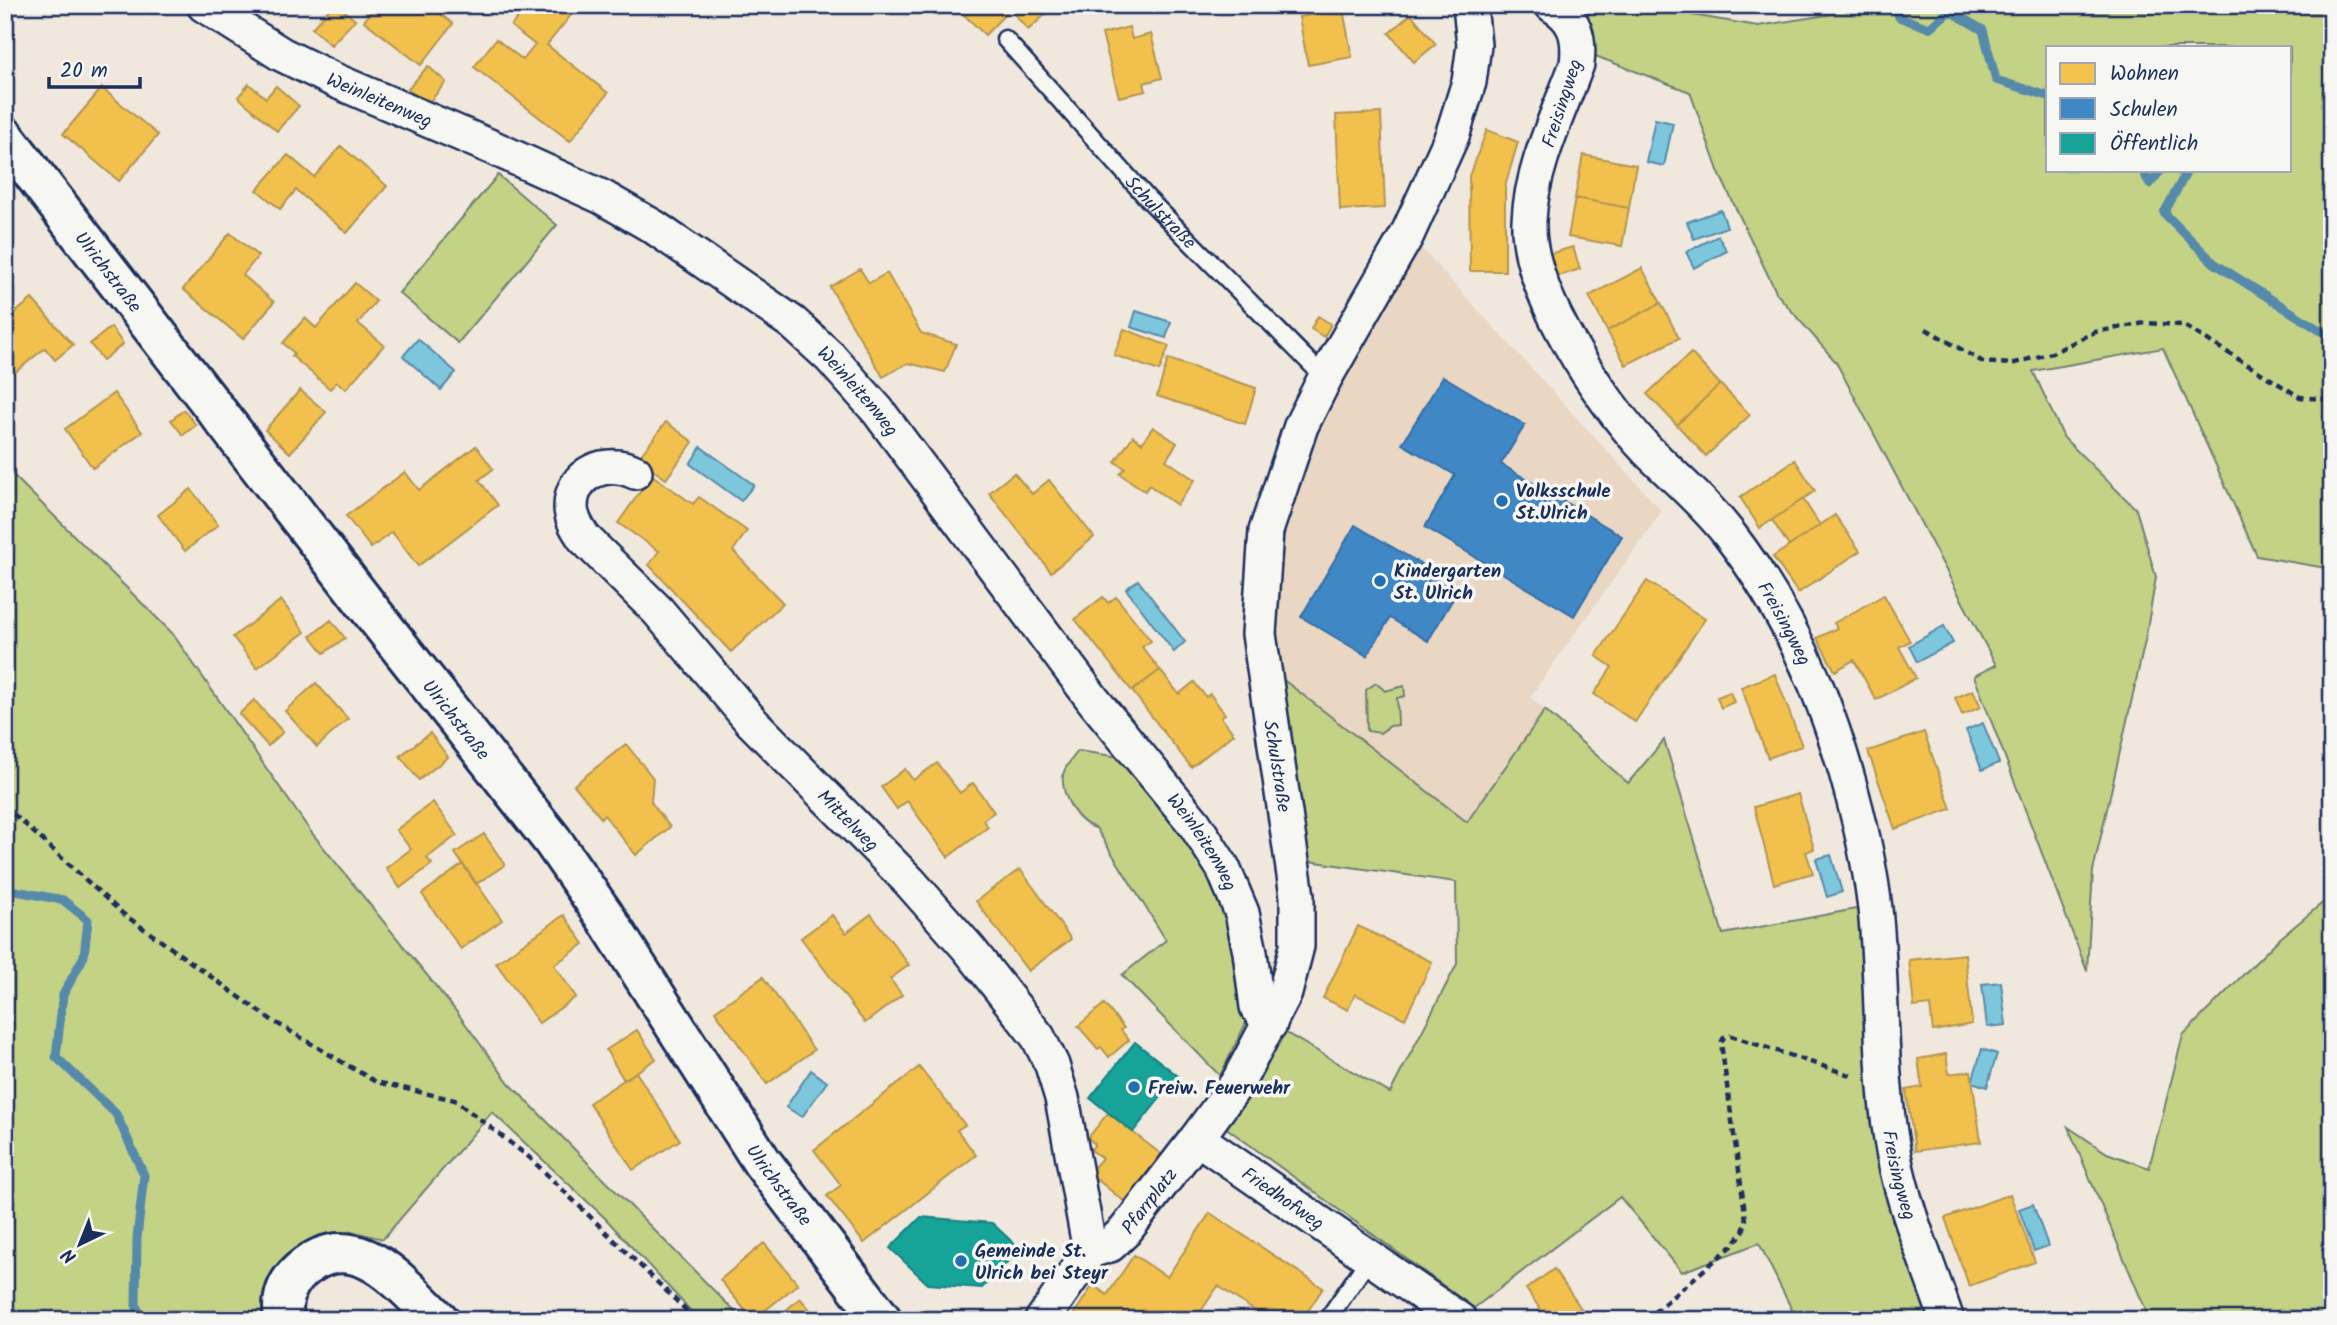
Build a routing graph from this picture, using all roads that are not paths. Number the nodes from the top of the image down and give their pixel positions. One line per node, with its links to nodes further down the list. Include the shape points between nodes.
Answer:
1 (204, 5): 8 (street, Weinleitenweg, via 281,54 334,80 602,197 724,272 830,357 878,411 1094,701 1194,824 1223,869 1242,913 1256,1007)
2 (1470, 5): 6 (street, Schulstraße, via 1474,45 1469,82 1452,136 1407,234)
3 (1552, 5): 18 (street, Freisingweg, via 1574,26 1579,44 1577,64 1532,195 1532,254 1576,355 1646,448 1727,532 1814,681 1854,810 1875,906 1884,1087 1894,1156)
4 (1005, 39): 6 (lane, Schulstraße, via 1147,199)
5 (5, 136): 14 (street, Ulrichstraße, via 552,840 762,1162)
6 (1325, 378): 8 (street, Schulstraße, via 1280,484 1266,531 1260,586 1259,634 1297,896 1297,946 1285,993)
7 (635, 472): 10 (street, Mittelweg, via 624,466 604,466 586,476 572,497 574,522 584,538 686,641 752,722 909,881 1038,1037 1062,1098)
8 (1270, 1024): 9 (street, Schulstraße, via 1238,1082)
9 (1197, 1138): 10 (street, Pfarrplatz, via 1125,1231 1110,1245); 11 (street, Friedhofweg)
10 (1090, 1251): 15 (street, Pfarrplatz)
11 (1370, 1259): 16 (lane); 17 (street, Friedhofweg)
12 (284, 1320): 13 (street, via 283,1300 296,1275 309,1264 341,1253 372,1260)
13 (439, 1320)
14 (882, 1320)
15 (1042, 1320)
16 (1327, 1320)
17 (1460, 1320)
18 (1947, 1320)

